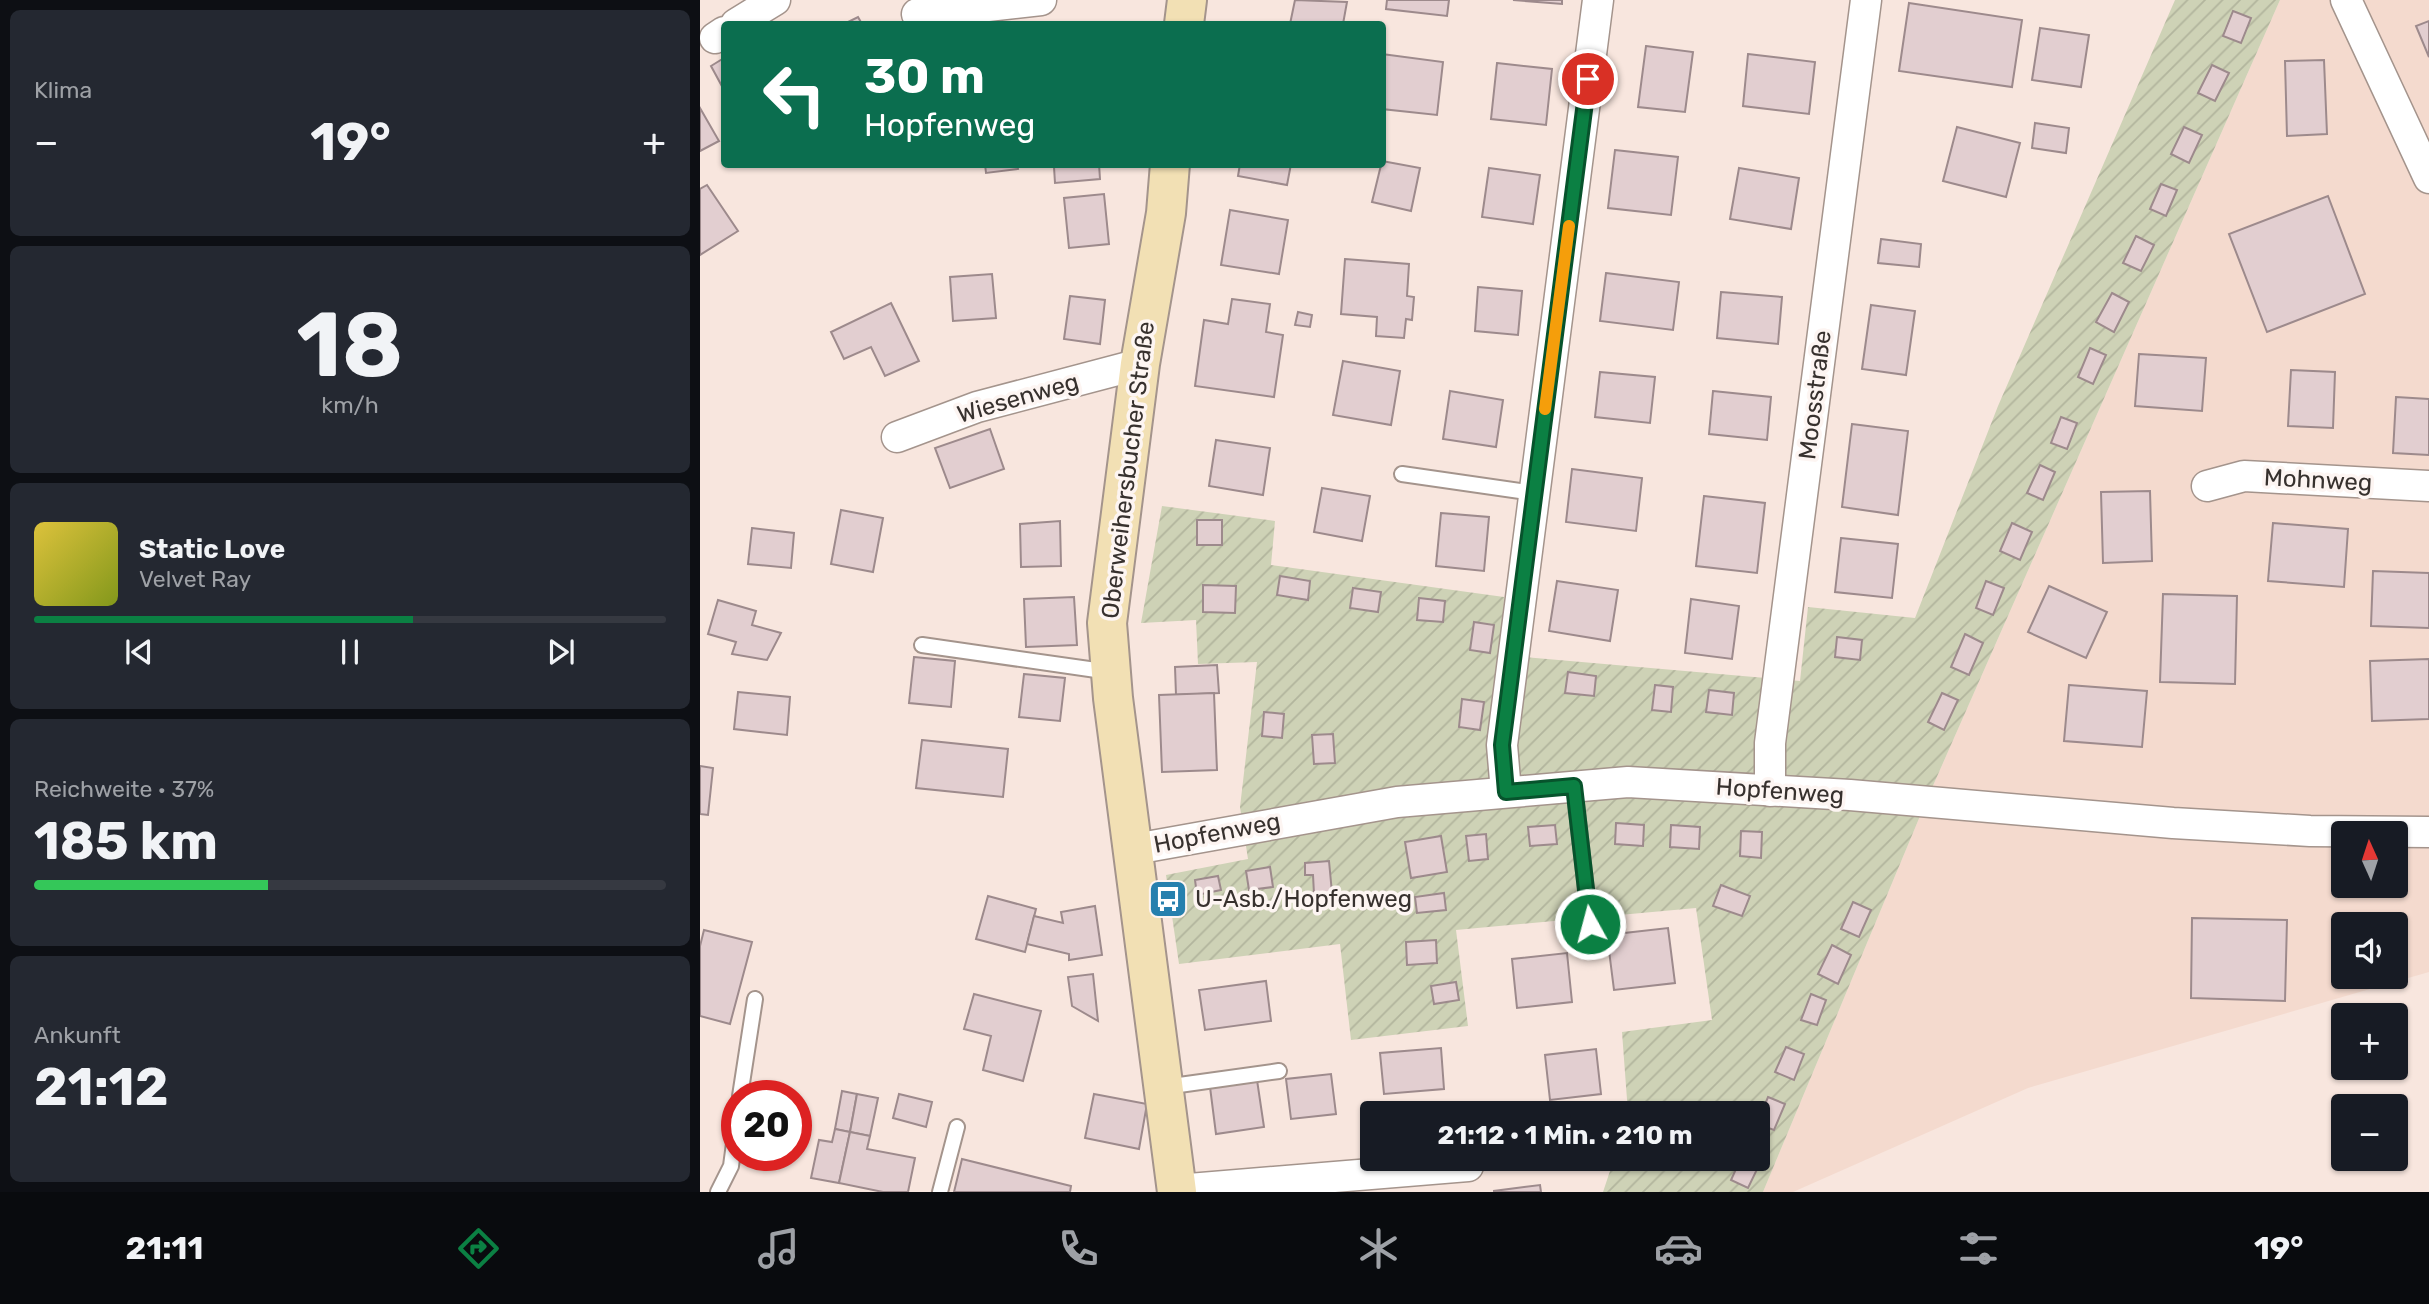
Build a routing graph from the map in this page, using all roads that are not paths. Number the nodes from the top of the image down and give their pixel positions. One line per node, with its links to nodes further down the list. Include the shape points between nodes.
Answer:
1 (775, 0): 8 (street)
2 (1041, 0): 7 (street)
3 (1187, 0): 9 (street)
4 (1598, 0): 17 (street)
5 (1866, 0): 21 (street, Moosstraße, via 1770,743)
6 (2346, 0): 11 (street)
7 (917, 14)
8 (741, 21)
9 (1184, 21)
10 (1170, 168): 12 (street, Oberweihersbucher Straße)
11 (2429, 178)
12 (1139, 364): 13 (street, Wiesenweg, via 977,407); 19 (street, Oberweihersbucher Straße, via 1107,623)
13 (897, 437)
14 (1402, 474): 17 (lane)
15 (2207, 486): 16 (street, Mohnweg, via 2244,476)
16 (2429, 486)
17 (1534, 493): 22 (street, via 1502,745)
18 (922, 645): 19 (lane)
19 (1111, 672): 24 (street, Oberweihersbucher Straße)
20 (1574, 786): 21 (street, Hopfenweg, via 1628,782); 22 (street, Hopfenweg); 25 (lane)
21 (1770, 791): 23 (street, Hopfenweg, via 2173,823)
22 (1506, 792): 24 (street, Hopfenweg, via 1398,802)
23 (2429, 832)
24 (1135, 849): 29 (street, Oberweihersbucher Straße)
25 (1590, 924)
26 (755, 999): 28 (lane)
27 (1279, 1071): 29 (lane)
28 (742, 1080)
29 (1164, 1087): 33 (street, Oberweihersbucher Straße)
30 (957, 1127): 35 (lane)
31 (728, 1171): 34 (lane)
32 (1410, 1171): 33 (street)
33 (1177, 1191)
34 (718, 1192)
35 (940, 1192)

